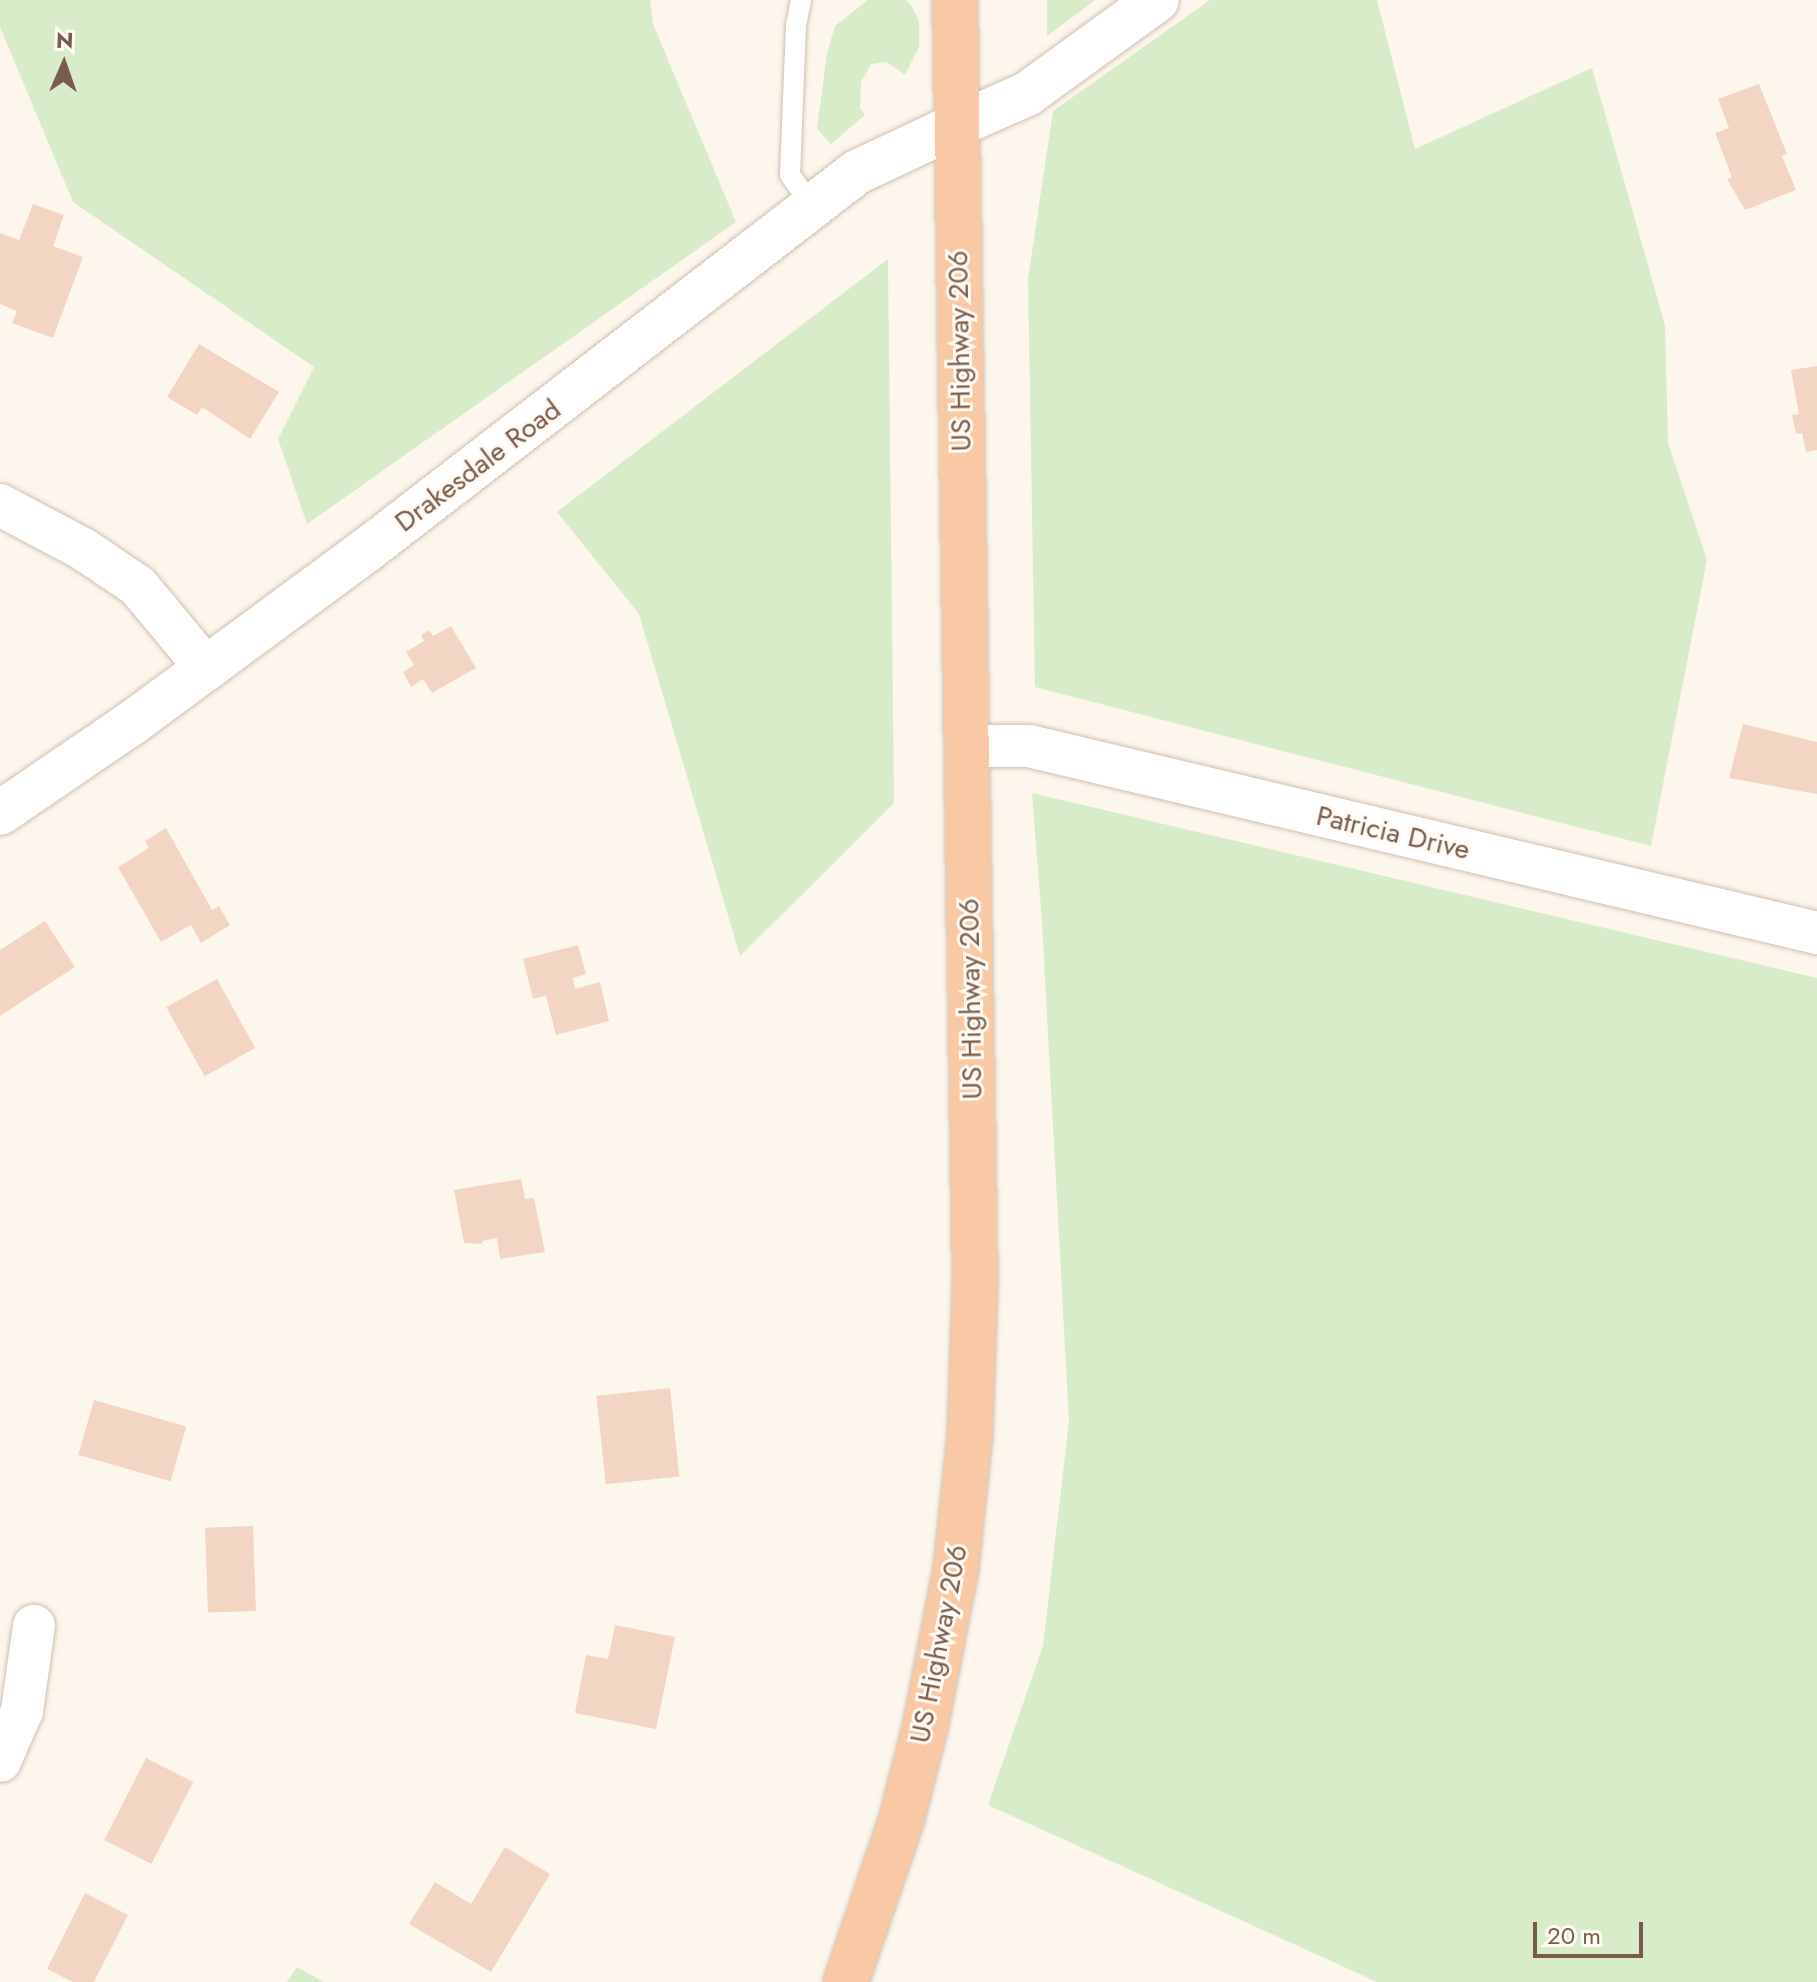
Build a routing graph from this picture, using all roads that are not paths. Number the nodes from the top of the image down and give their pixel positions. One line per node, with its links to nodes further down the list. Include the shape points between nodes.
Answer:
1 (801, 0): 5 (lane, via 790,175)
2 (955, 0): 4 (highway, US Highway 206)
3 (1157, 0): 4 (main road, Drakesdale Road, via 1027,94)
4 (957, 125): 5 (main road, Drakesdale Road, via 872,162); 8 (highway, US Highway 206)
5 (812, 205): 7 (main road, Drakesdale Road, via 562,403)
6 (0, 505): 7 (street, via 83,549 138,586)
7 (207, 669): 9 (main road, Drakesdale Road)
8 (968, 746): 10 (street, Patricia Drive, via 1029,746); 13 (highway, US Highway 206, via 975,1282 964,1501 925,1728 902,1818)
9 (0, 813)
10 (1817, 933)
11 (34, 1626): 12 (street, via 22,1711)
12 (0, 1761)
13 (846, 1982)

